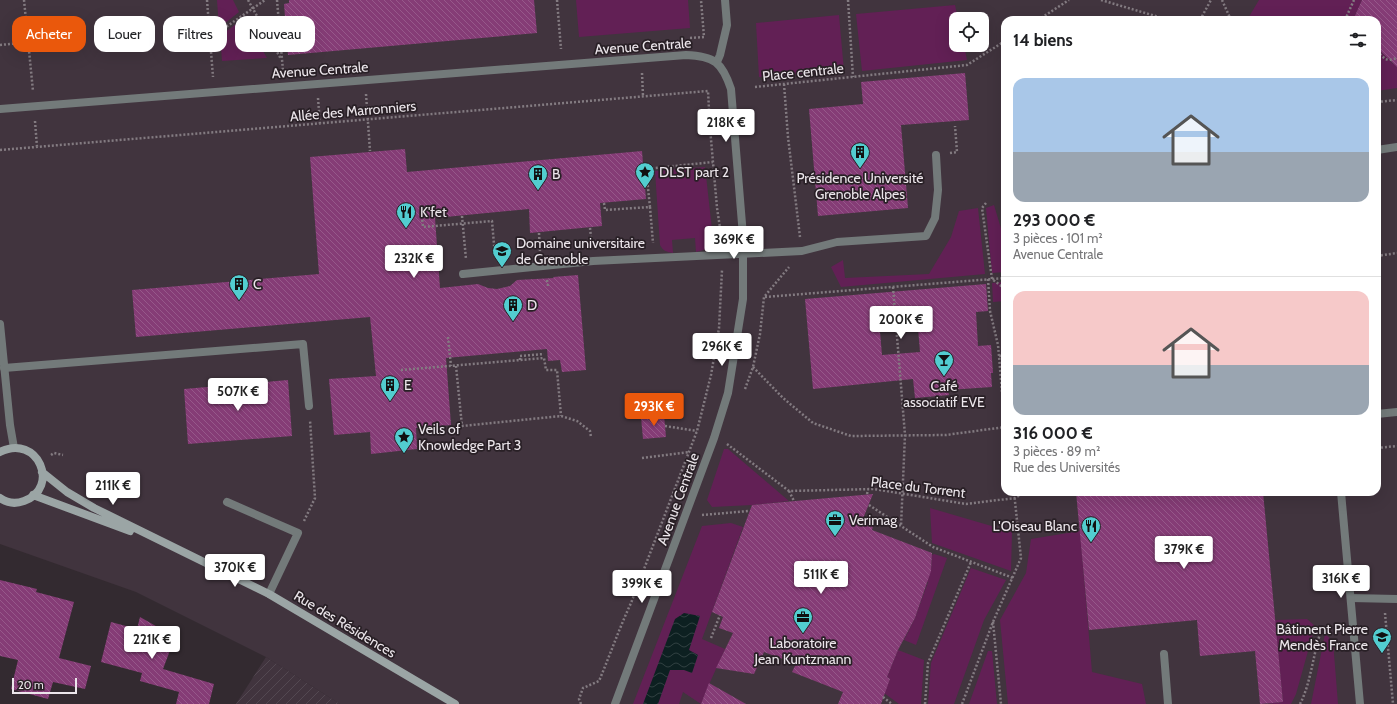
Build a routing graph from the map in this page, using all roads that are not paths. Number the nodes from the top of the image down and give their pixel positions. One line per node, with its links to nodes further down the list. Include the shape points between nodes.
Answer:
1 (725, 0): 2 (street, via 727,25)
2 (717, 62): 3 (street, Avenue Centrale, via 702,55 686,55); 7 (street, Avenue Centrale, via 726,74 731,89)
3 (0, 108)
4 (1397, 147): 5 (street)
5 (1381, 149)
6 (936, 155): 7 (street, via 938,190 935,218 926,236 837,242 802,251)
7 (744, 254): 8 (street, via 593,261); 28 (street, Avenue Centrale, via 743,299 728,393 714,438)
8 (465, 274)
9 (0, 324): 10 (street)
10 (1, 348): 11 (street)
11 (4, 368): 12 (street, via 303,344); 15 (street)
12 (309, 406)
13 (1397, 412): 14 (street)
14 (1381, 414)
15 (14, 448): 16 (street); 17 (street, via 22,448 34,456 39,461)
16 (0, 452)
17 (42, 472): 18 (street, via 40,488); 22 (street, Rue des Résidences, via 67,492 94,508)
18 (33, 495): 20 (street, via 29,499 12,503); 22 (street, Rue des Résidences)
19 (1341, 496): 24 (street)
20 (0, 498)
21 (228, 502): 23 (street, via 298,533)
22 (177, 549): 23 (street, Rue des Résidences)
23 (270, 594): 27 (street, Rue des Résidences)
24 (1351, 598): 25 (street); 30 (street)
25 (1397, 599)
26 (1164, 654): 29 (street)
27 (455, 704)
28 (615, 704)
29 (1168, 704)
30 (1360, 704)

